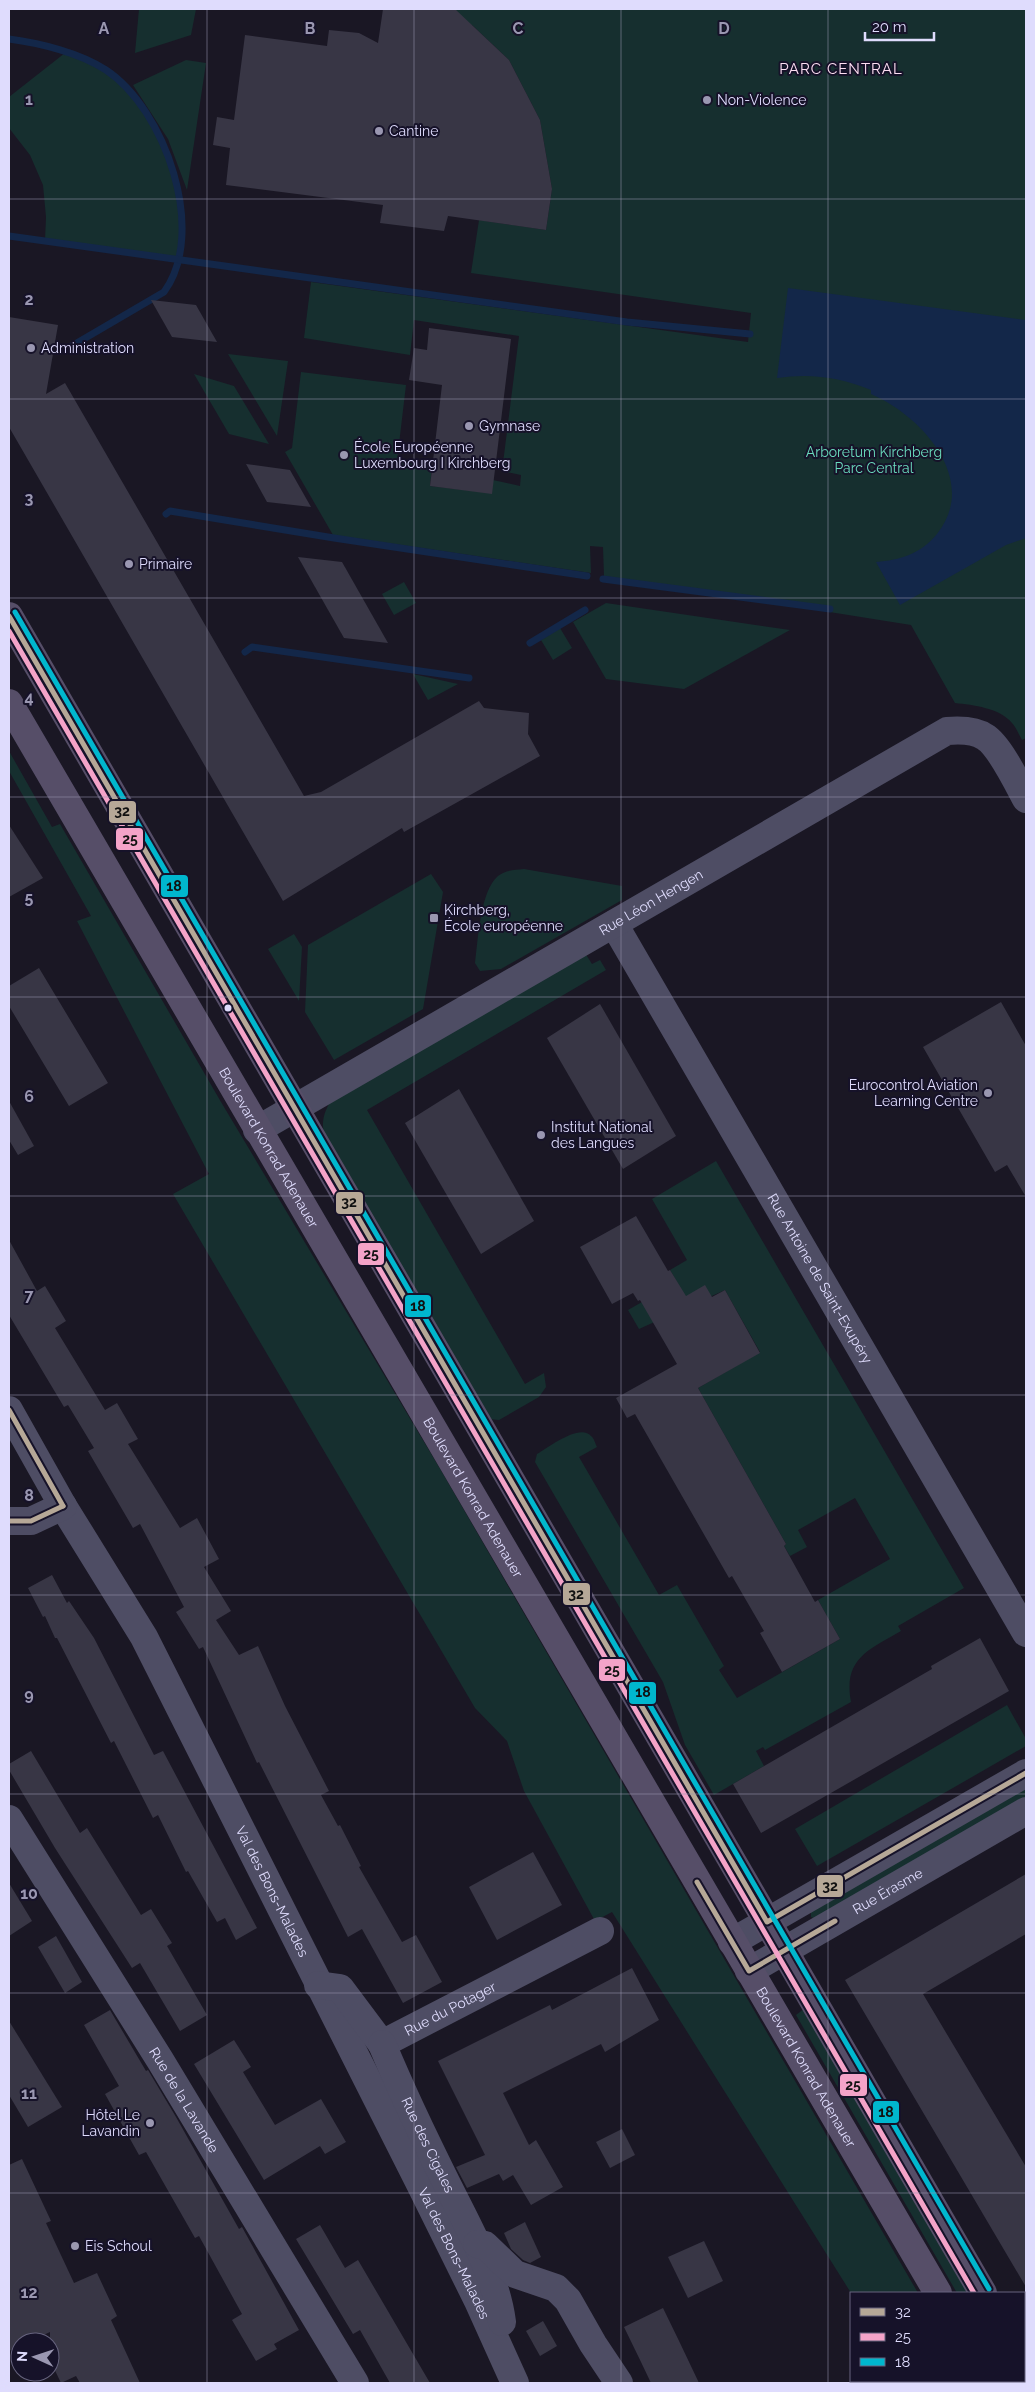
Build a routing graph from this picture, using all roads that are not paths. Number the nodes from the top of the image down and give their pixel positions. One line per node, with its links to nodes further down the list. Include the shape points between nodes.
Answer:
1 (9, 616): 5 (main road)
2 (9, 703): 6 (main road, Boulevard Konrad Adenauer)
3 (1026, 799): 4 (street, Rue Léon Hengen, via 1000,754 986,737 959,730 947,731)
4 (614, 924): 5 (street, Rue Léon Hengen); 10 (street, Rue Antoine de Saint-Exupéry)
5 (295, 1108): 6 (street, Rue Léon Hengen); 14 (main road)
6 (257, 1130): 16 (main road, Boulevard Konrad Adenauer)
7 (9, 1410): 8 (street, Val des Bons-Malades)
8 (64, 1506): 9 (street, via 32,1521); 19 (street, Val des Bons-Malades, via 144,1637)
9 (9, 1522)
10 (1026, 1633)
11 (1026, 1773): 14 (street)
12 (1026, 1811): 17 (street, Rue Érasme)
13 (9, 1819): 25 (street, Rue de la Lavande, via 160,2060)
14 (767, 1922): 16 (street); 17 (main road)
15 (600, 1931): 20 (street, Rue du Potager)
16 (732, 1942): 18 (main road, Boulevard Konrad Adenauer)
17 (784, 1950): 18 (street, Rue Érasme); 23 (main road)
18 (749, 1970): 22 (main road, Boulevard Konrad Adenauer)
19 (318, 1985): 20 (street, via 340,1988); 24 (street, Val des Bons-Malades, via 470,2284)
20 (382, 2044): 21 (street, Rue des Cigales, via 408,2107)
21 (477, 2244): 24 (street, Rue des Cigales, via 500,2308); 26 (street, via 485,2245 515,2274 556,2288 568,2300)
22 (937, 2292)
23 (982, 2292)
24 (512, 2377)
25 (355, 2383)
26 (619, 2383)

